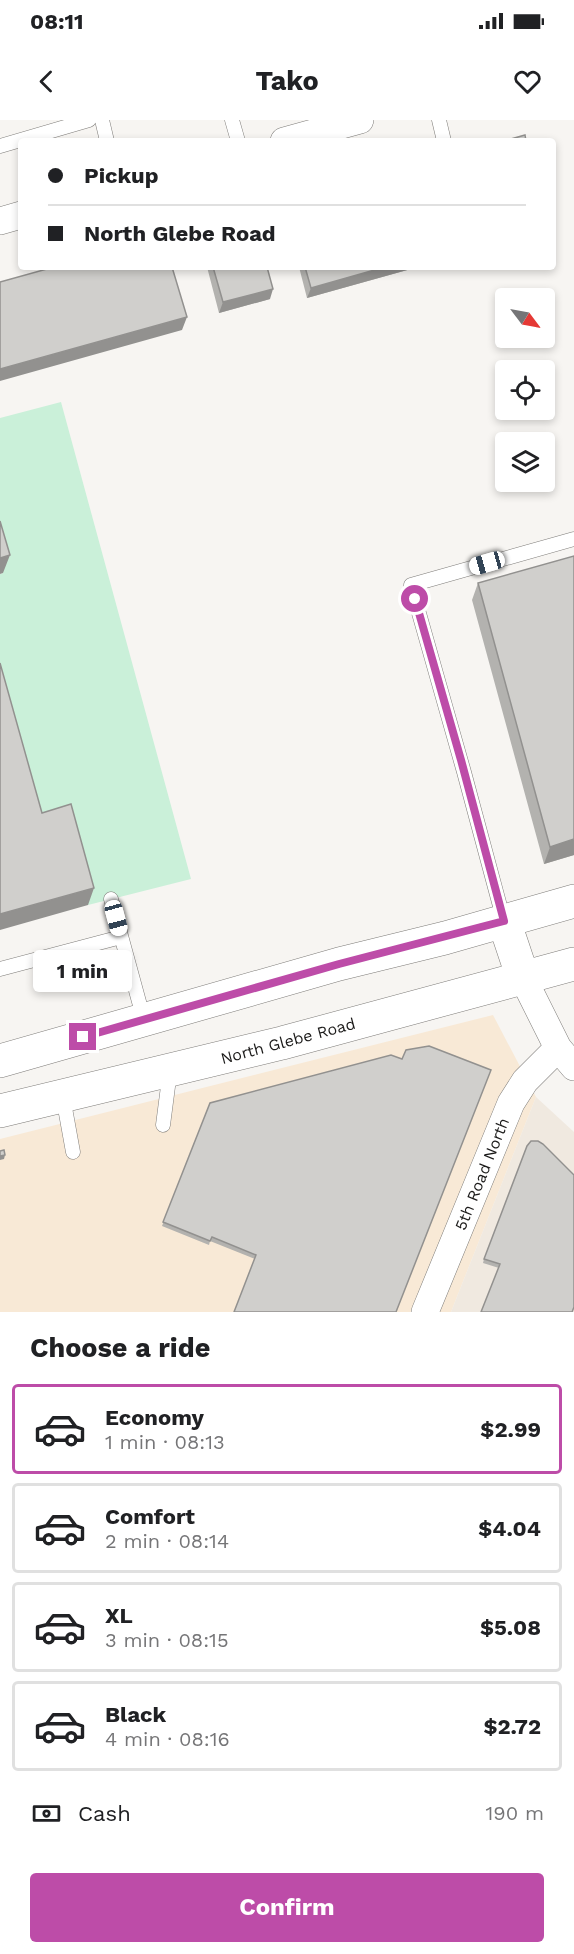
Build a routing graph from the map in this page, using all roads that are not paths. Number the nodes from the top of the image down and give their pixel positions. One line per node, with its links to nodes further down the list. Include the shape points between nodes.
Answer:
1 (89, 120): 6 (lane)
2 (102, 120): 7 (lane)
3 (232, 120): 8 (lane)
4 (360, 120): 9 (street)
5 (439, 120): 10 (lane)
6 (27, 138)
7 (106, 138)
8 (237, 138)
9 (295, 138)
10 (443, 138)
11 (18, 141): 12 (lane)
12 (0, 146)
13 (18, 216): 14 (street)
14 (0, 221)
15 (574, 539): 18 (lane, via 411,585)
16 (111, 899): 19 (lane)
17 (574, 901): 18 (main road)
18 (504, 921): 22 (main road); 23 (main road)
19 (121, 937): 21 (lane); 23 (lane)
20 (574, 964): 22 (main road, North Glebe Road)
21 (0, 969)
22 (523, 978): 24 (street); 26 (main road, North Glebe Road)
23 (144, 1020): 25 (main road)
24 (566, 1058): 31 (street, 5th Road North, via 525,1081 511,1103)
25 (0, 1061)
26 (170, 1071): 27 (main road, North Glebe Road); 29 (lane)
27 (63, 1097): 28 (main road, North Glebe Road); 30 (lane)
28 (0, 1112)
29 (163, 1125)
30 (73, 1152)
31 (425, 1312)

